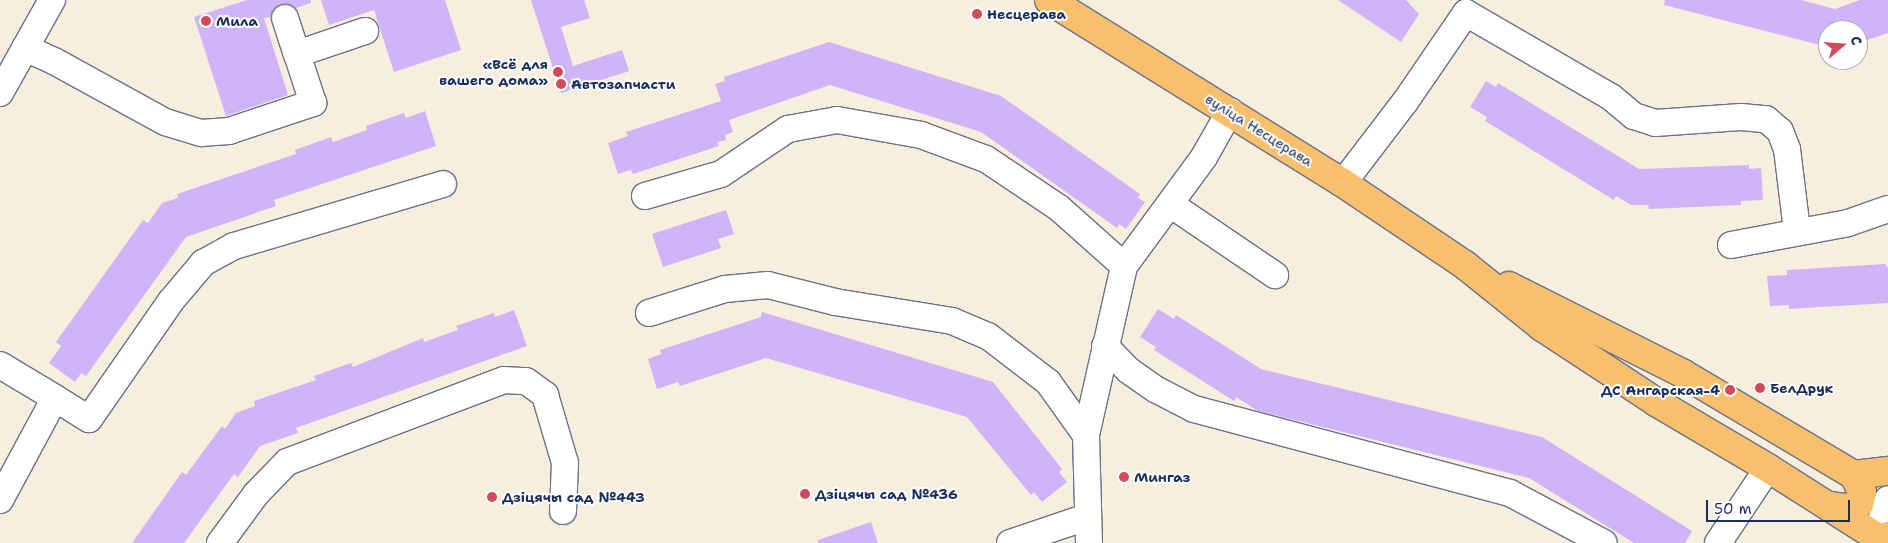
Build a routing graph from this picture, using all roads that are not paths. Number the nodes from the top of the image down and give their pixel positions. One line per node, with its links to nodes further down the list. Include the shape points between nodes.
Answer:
1 (52, 0): 6 (street)
2 (1049, 0): 9 (main road, вуліца Несцерава)
3 (1459, 6): 10 (street, via 1405,102); 15 (street, via 1611,97 1634,116 1655,123 1741,117 1766,119 1780,131 1787,149)
4 (286, 18): 7 (street)
5 (365, 31): 7 (street)
6 (25, 48): 7 (street, via 165,122 200,133 229,131 313,103); 8 (street)
7 (297, 54)
8 (0, 93)
9 (1230, 111): 10 (main road, вуліца Несцерава); 13 (street, via 1204,157)
10 (1343, 183): 17 (main road, вуліца Несцерава)
11 (443, 184): 24 (street, via 234,246 203,262 171,301 89,419)
12 (645, 196): 18 (street, via 721,174 788,129 837,120 921,135 986,159 1059,208)
13 (1170, 204): 18 (street); 19 (street)
14 (1888, 209): 15 (street, via 1848,223)
15 (1797, 230): 16 (street)
16 (1731, 245)
17 (1465, 265): 23 (main road); 25 (main road, via 1542,327)
18 (1124, 266): 21 (street)
19 (1275, 275)
20 (649, 313): 26 (street, via 725,289 768,285 835,302 952,321 988,336 1048,382)
21 (1105, 346): 26 (street); 39 (street, via 1128,370 1194,409 1510,494)
22 (0, 365): 24 (street)
23 (1682, 373): 25 (main road, via 1658,375 1652,382); 29 (main road)
24 (55, 398): 31 (street)
25 (1656, 402): 27 (main road)
26 (1086, 435): 34 (street)
27 (1768, 468): 32 (main road); 40 (street)
28 (1888, 471): 29 (main road)
29 (1854, 474): 32 (main road, via 1862,492 1859,504 1847,508)
30 (1888, 499): 35 (street, via 1883,510)
31 (0, 500)
32 (1830, 506): 35 (main road)
33 (563, 511): 36 (street, via 565,462 545,395 526,381 504,380 287,462 256,494)
34 (1087, 517): 37 (street); 38 (street)
35 (1884, 539)
36 (220, 543)
37 (1010, 543)
38 (1089, 543)
39 (1604, 543)
40 (1718, 543)

